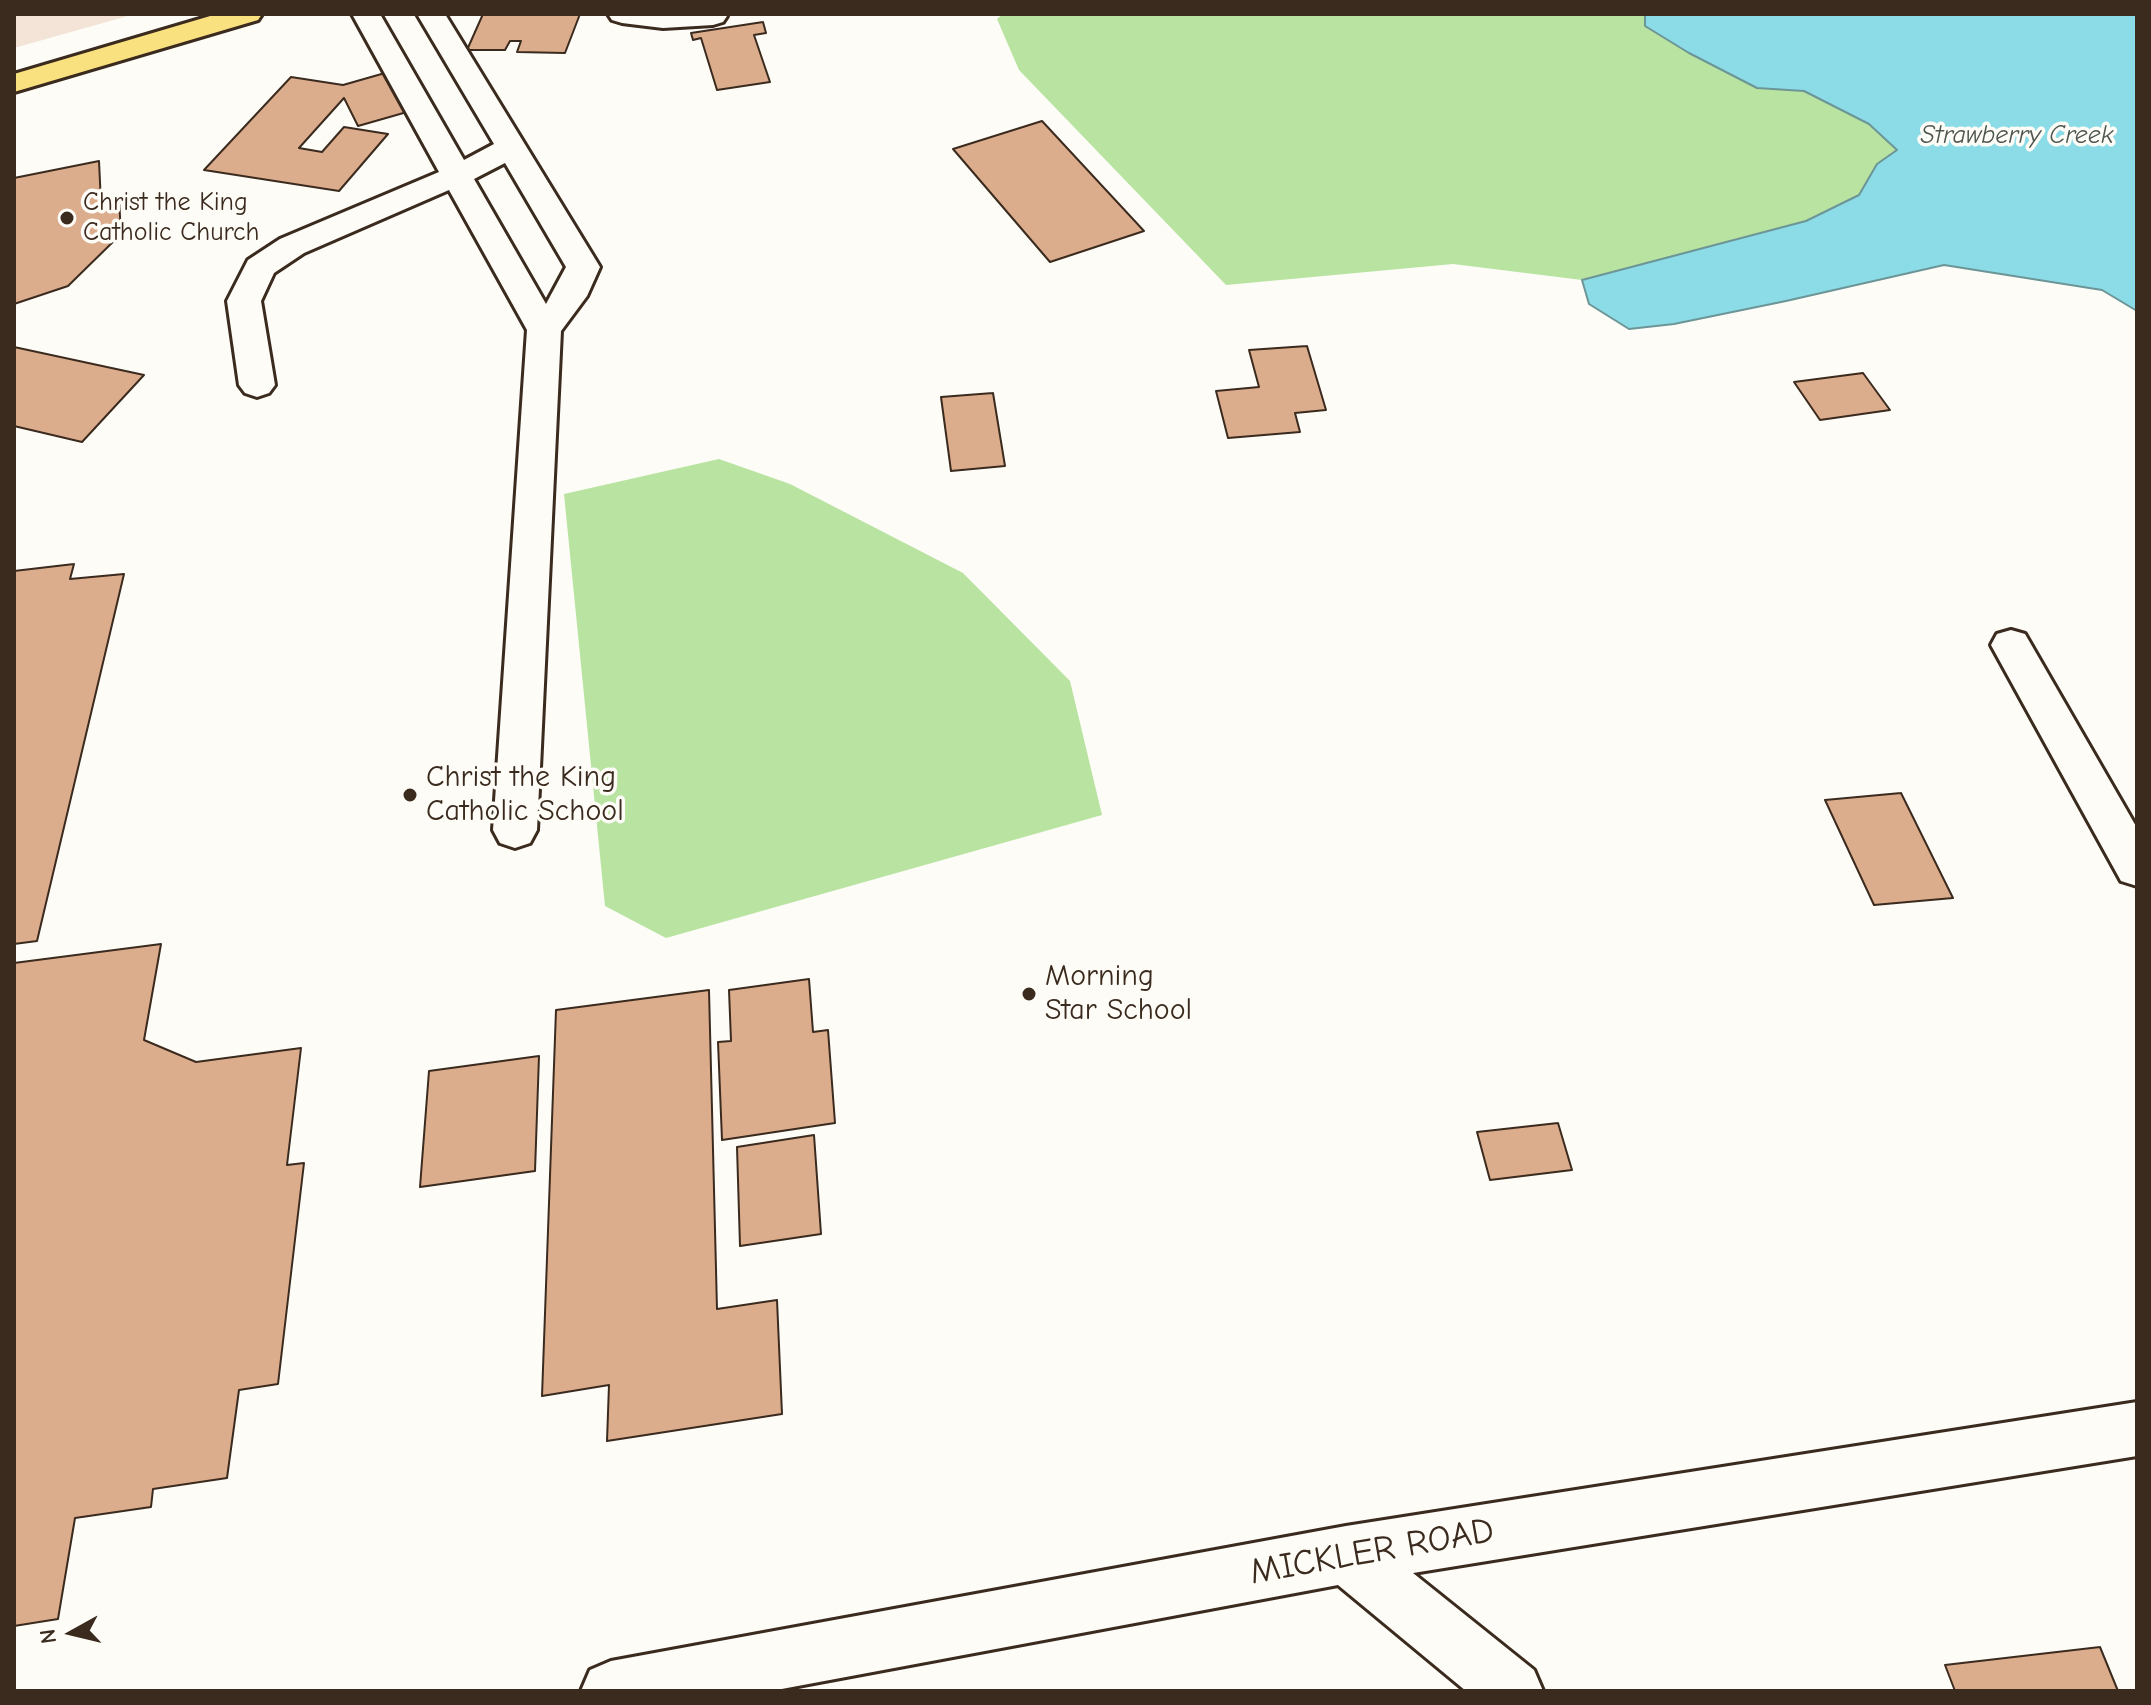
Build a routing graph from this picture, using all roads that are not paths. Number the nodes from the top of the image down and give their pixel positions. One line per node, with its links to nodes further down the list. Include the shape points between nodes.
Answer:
1 (248, 14): 6 (main road)
2 (366, 14): 8 (street)
3 (431, 14): 7 (street)
4 (622, 14): 5 (street, via 663,19)
5 (713, 16)
6 (14, 83)
7 (511, 147): 8 (street); 9 (street, via 583,267 570,296)
8 (456, 176): 9 (street); 10 (street, via 292,246 260,267 244,301)
9 (544, 330): 12 (street)
10 (257, 385)
11 (2011, 645): 13 (street)
12 (515, 830)
13 (2137, 868)
14 (2137, 1429): 15 (street, MICKLER ROAD)
15 (1346, 1555): 16 (street, MICKLER ROAD); 17 (street)
16 (611, 1691)
17 (1513, 1691)

